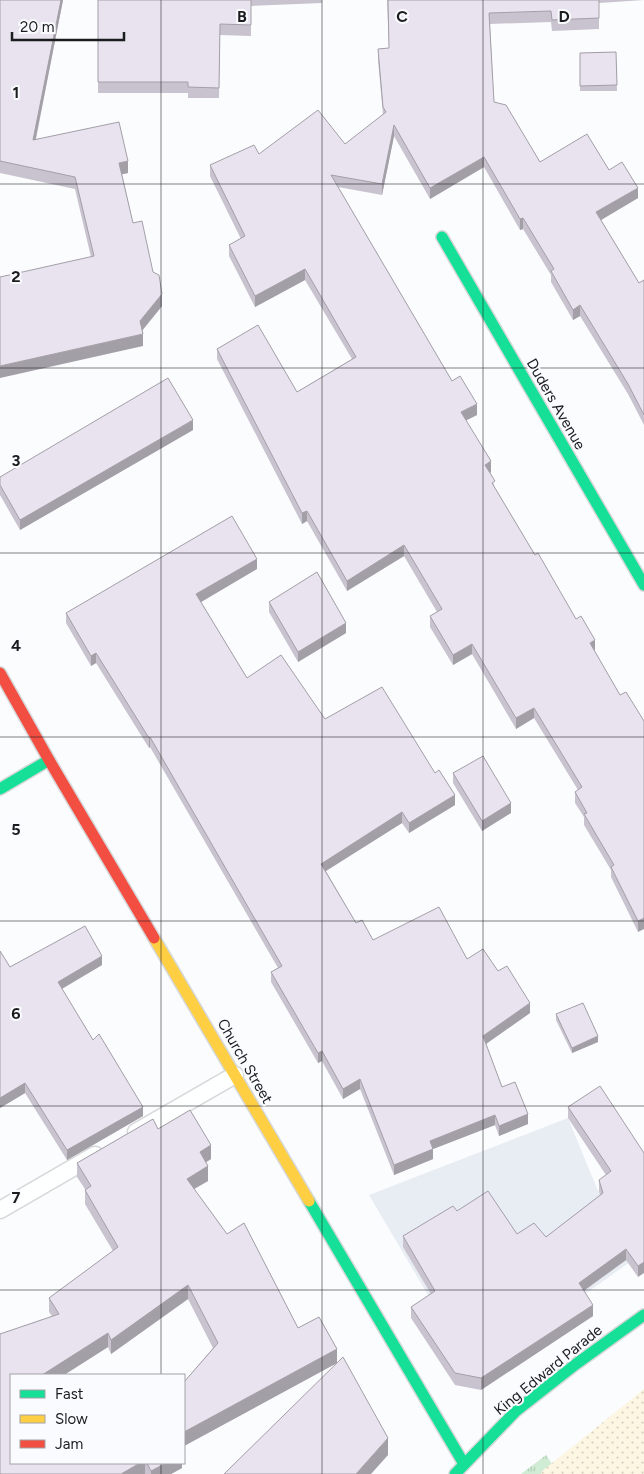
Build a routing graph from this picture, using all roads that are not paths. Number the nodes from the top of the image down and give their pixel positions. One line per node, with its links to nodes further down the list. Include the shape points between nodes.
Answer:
1 (442, 238): 2 (street, Duders Avenue)
2 (644, 585)
3 (0, 673): 4 (street, Church Street)
4 (49, 760): 5 (street); 6 (street, Church Street)
5 (0, 789)
6 (235, 1075): 7 (lane); 9 (street, Church Street)
7 (0, 1210)
8 (644, 1315): 9 (street, King Edward Parade, via 516,1411)
9 (464, 1464): 10 (street, King Edward Parade)
10 (455, 1474)

